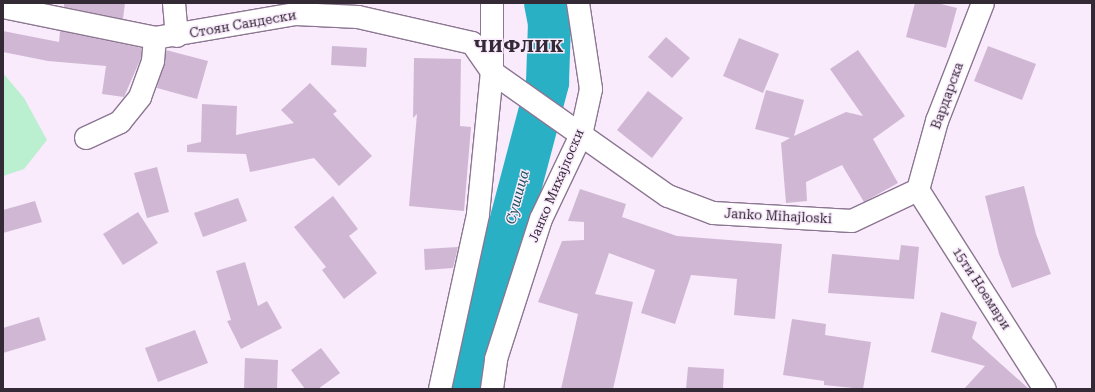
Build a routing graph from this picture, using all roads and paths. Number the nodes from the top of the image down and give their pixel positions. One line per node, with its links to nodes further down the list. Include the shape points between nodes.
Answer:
1 (174, 3): 6 (street)
2 (492, 3): 8 (street)
3 (578, 3): 9 (street, Јанко Михајлоски, via 591,89)
4 (983, 3): 11 (street, Вардарска, via 937,121)
5 (3, 6): 7 (street, Стоян Сандески)
6 (177, 36): 7 (street, Стоян Сандески); 8 (street, Стоян Сандески, via 296,14 358,18 472,42)
7 (155, 38): 10 (street, via 153,61 140,97 120,122)
8 (492, 72): 9 (street, Janko Mihajloski); 12 (street, via 478,214)
9 (581, 135): 11 (street, Janko Mihajloski, via 668,196 713,212 852,221); 13 (street, Јанко Михајлоски, via 541,219 496,358)
10 (86, 138)
11 (918, 190): 14 (street, 15ти Ноември)
12 (440, 389)
13 (492, 389)
14 (1045, 389)

